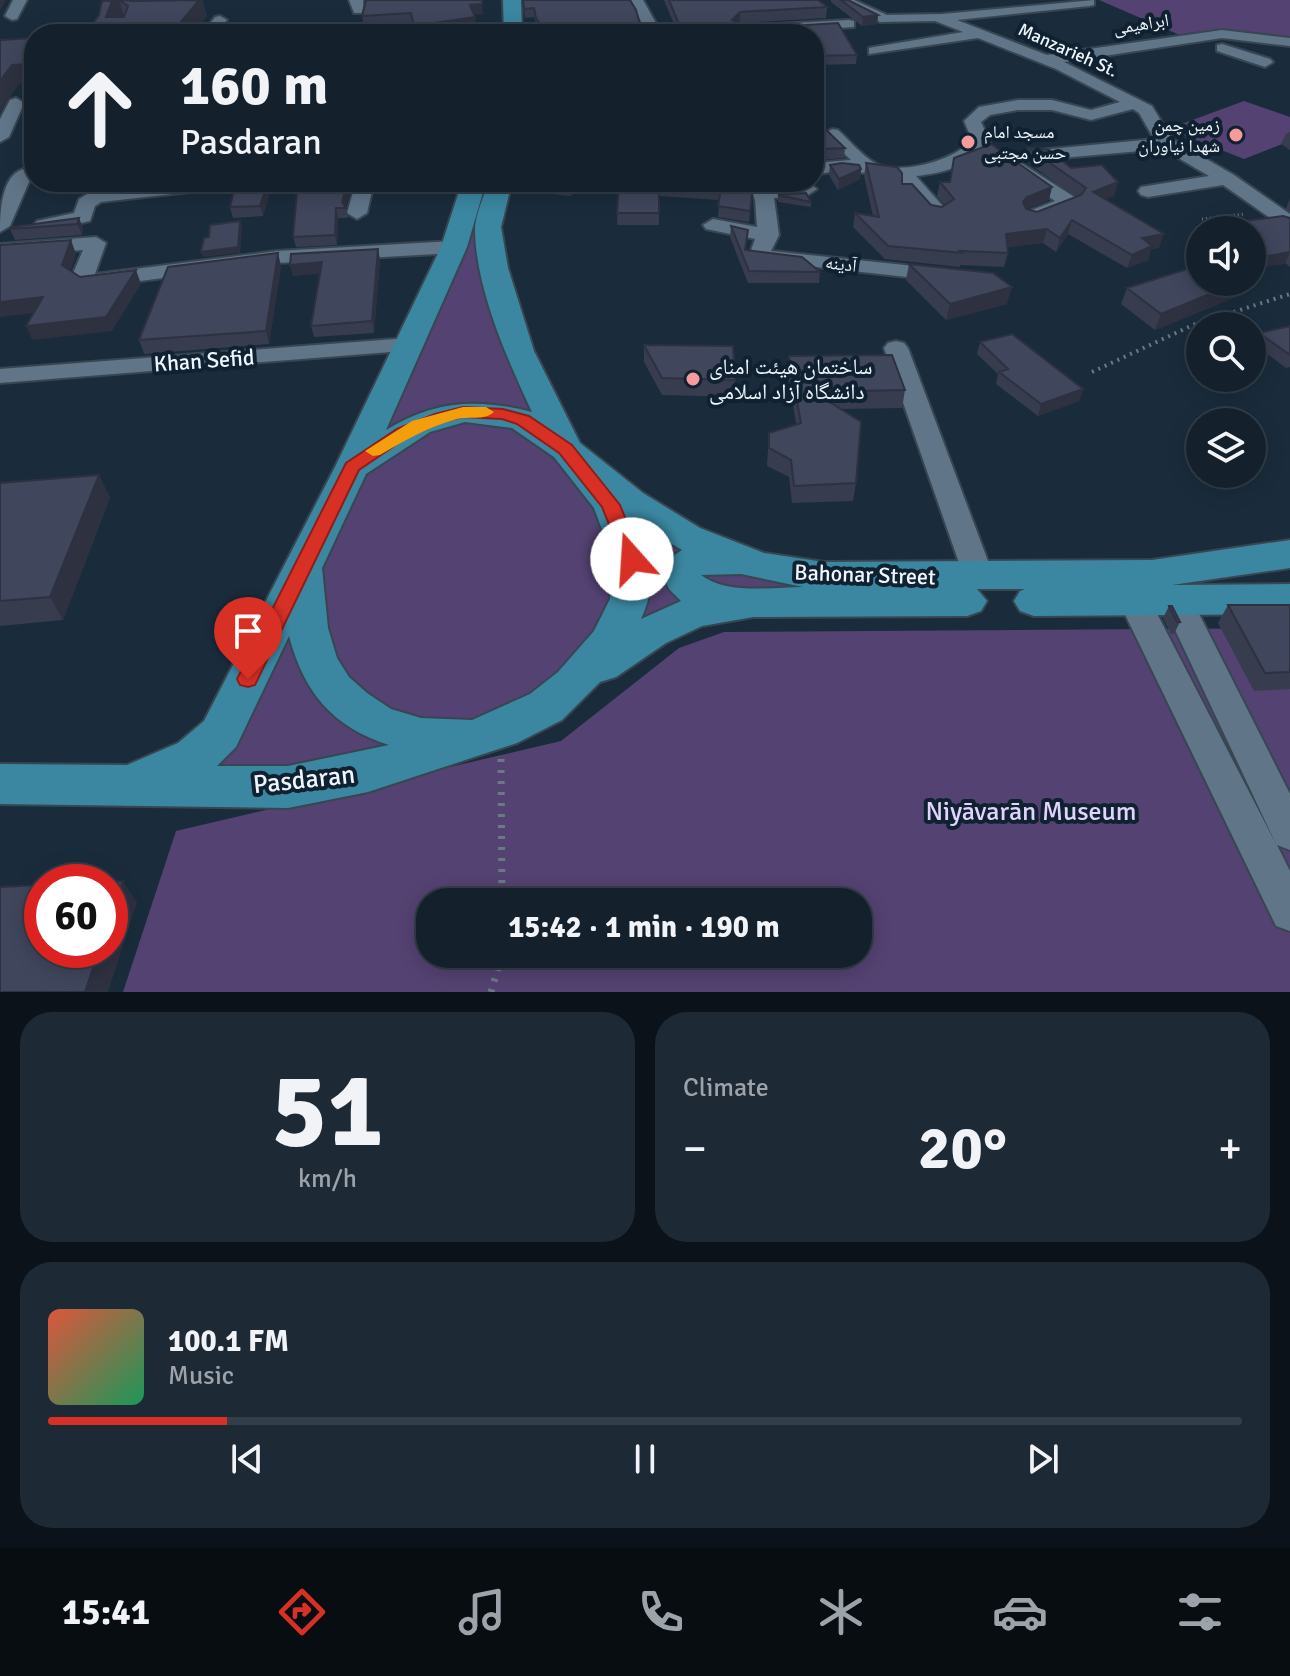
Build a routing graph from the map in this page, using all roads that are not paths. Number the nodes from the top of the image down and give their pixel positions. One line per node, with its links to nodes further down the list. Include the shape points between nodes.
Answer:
1 (20, 0): 9 (street)
2 (512, 0): 13 (main road)
3 (636, 0): 14 (street)
4 (843, 0): 10 (street, Manzarieh St., via 885,19)
5 (1025, 0): 8 (street)
6 (1089, 2): 8 (street)
7 (826, 8): 17 (street, via 855,29)
8 (1039, 8): 10 (street)
9 (12, 16)
10 (937, 17): 18 (street, Manzarieh St.)
11 (220, 20): 12 (street)
12 (217, 24)
13 (513, 24)
14 (649, 24)
15 (770, 24): 16 (street)
16 (801, 24)
17 (824, 26)
18 (979, 34): 21 (street); 22 (street, Manzarieh St.)
19 (1191, 37): 20 (street, ابراهیمی, via 1222,34); 22 (street, ابراهیمی); 23 (street)
20 (1290, 42)
21 (874, 51)
22 (1046, 60): 25 (street, Manzarieh St.)
23 (1265, 62)
24 (17, 103): 27 (street)
25 (1135, 103): 28 (street, Manzarieh St., via 1146,110); 29 (street, via 1096,115 1044,105 985,111 972,121)
26 (832, 134): 32 (street)
27 (0, 137)
28 (1166, 143): 30 (street); 35 (street)
29 (994, 150): 33 (street); 46 (street, via 1069,202)
30 (1039, 155)
31 (824, 167): 32 (street, via 846,164)
32 (872, 169): 33 (street)
33 (901, 171): 44 (street)
34 (23, 175): 49 (street)
35 (1227, 179): 36 (street); 47 (street)
36 (1148, 191)
37 (124, 192): 49 (street, via 89,200 77,220)
38 (219, 192): 43 (street)
39 (362, 192): 45 (street)
40 (471, 192): 51 (main road)
41 (497, 192): 57 (main road, Bahonar Street, via 488,227 494,268 519,351)
42 (761, 192): 50 (street, آدینه)
43 (213, 209)
44 (938, 212)
45 (357, 213)
46 (1032, 217)
47 (1290, 223)
48 (713, 225): 50 (street)
49 (0, 229)
50 (769, 235): 53 (street, آدینه, via 759,256)
51 (454, 247): 52 (street, via 277,257 87,281 82,278 96,243); 54 (main road)
52 (0, 250)
53 (971, 278)
54 (408, 345): 56 (street, Khan Sefid); 58 (main road)
55 (896, 348): 61 (street)
56 (0, 376)
57 (566, 449): 58 (main road, via 523,420 463,412 403,432); 62 (main road, Bahonar Street, via 630,502); 66 (main road, via 618,518 632,559 630,599 622,620)
58 (352, 467): 60 (main road, Pasdaran)
59 (1290, 554): 61 (main road, Bahonar Street, via 1152,574)
60 (303, 568): 67 (main road, via 317,662 351,706 377,723 421,737); 69 (main road, Pasdaran, via 211,746)
61 (979, 577): 62 (main road, Bahonar Street, via 824,576)
62 (756, 584): 64 (main road, Bahonar Street); 66 (main road, Bahonar Street, via 651,632)
63 (1290, 599): 65 (main road, Bahonar Street)
64 (1134, 600): 65 (main road, Bahonar Street); 71 (street)
65 (1177, 600): 70 (street)
66 (573, 684): 67 (main road, Pasdaran, via 546,707)
67 (484, 734): 69 (main road, Pasdaran, via 368,772 288,787)
68 (0, 784): 69 (main road, Pasdaran)
69 (133, 784)
70 (1290, 833)
71 (1290, 912)

